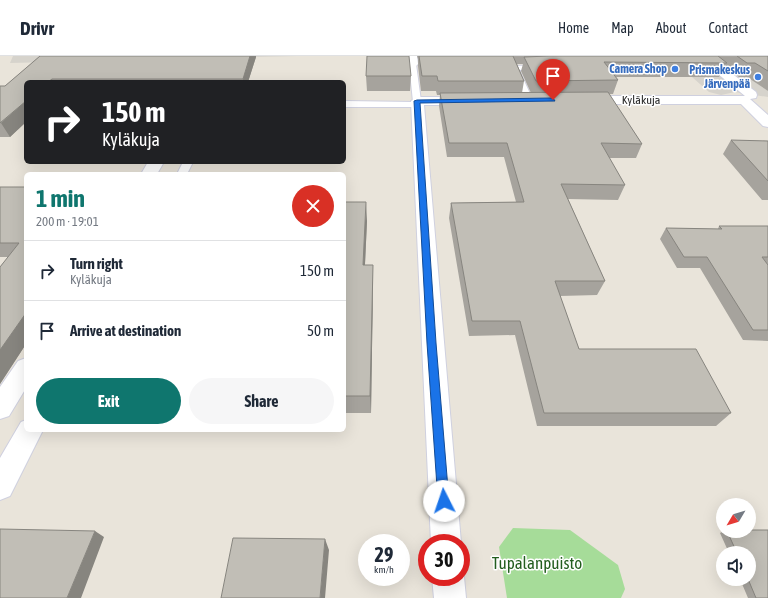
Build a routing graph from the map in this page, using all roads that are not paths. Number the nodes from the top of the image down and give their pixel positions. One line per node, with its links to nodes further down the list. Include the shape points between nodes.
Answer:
1 (702, 56): 4 (street)
2 (412, 60): 9 (lane)
3 (553, 66): 6 (lane, via 514,68)
4 (748, 97): 7 (street, Kyläkuja); 11 (street)
5 (514, 100): 6 (street)
6 (534, 100)
7 (567, 100)
8 (483, 101): 9 (street)
9 (417, 103): 10 (lane); 16 (street)
10 (346, 104)
11 (768, 123)
12 (24, 371): 13 (street)
13 (0, 408)
14 (29, 432): 15 (street)
15 (0, 486)
16 (445, 534)
17 (449, 586): 18 (street)
18 (450, 598)

